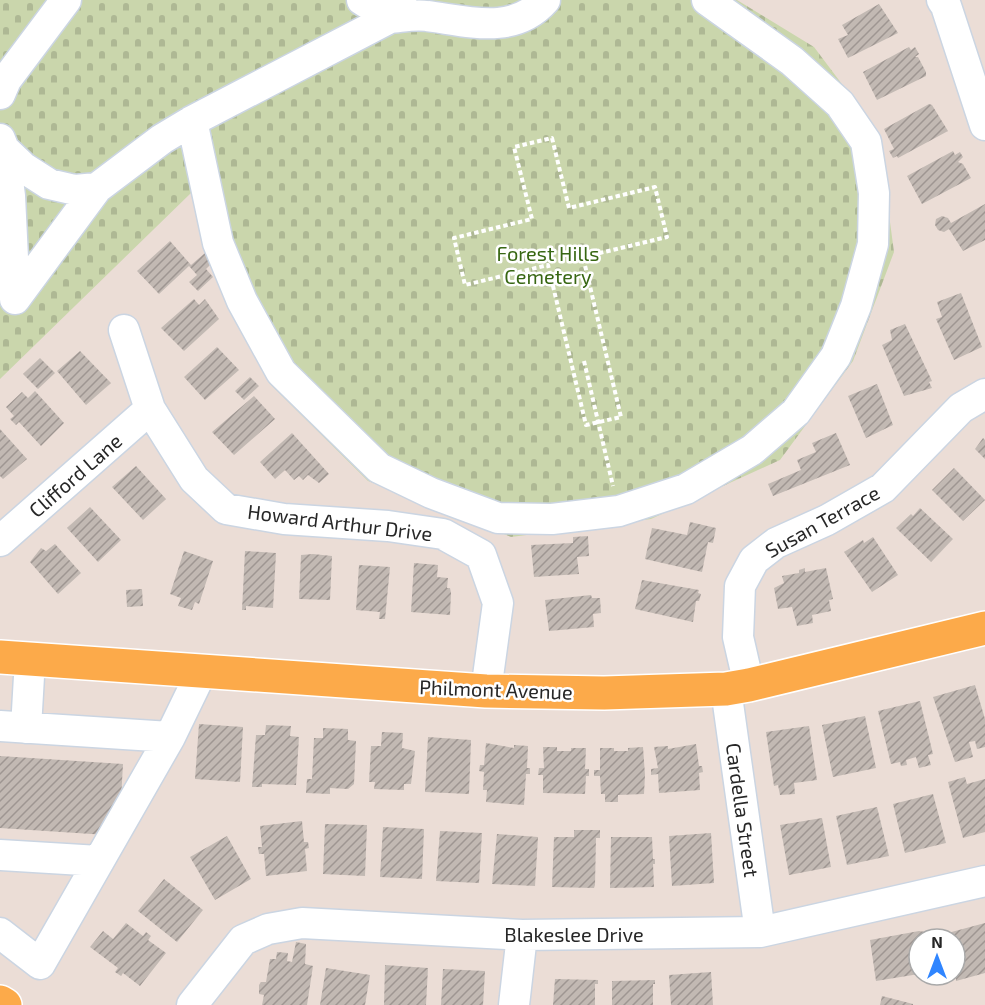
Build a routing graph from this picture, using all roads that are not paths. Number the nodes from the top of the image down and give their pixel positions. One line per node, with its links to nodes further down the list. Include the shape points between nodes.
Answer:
1 (66, 0): 8 (street, via 6,80)
2 (362, 0): 7 (street)
3 (420, 0): 7 (street)
4 (545, 0): 7 (street, via 512,21 484,25 424,15)
5 (942, 0): 10 (street)
6 (710, 1): 9 (street, via 792,61 840,104 866,142 874,193 873,244 837,356 796,412 753,450 686,489 619,511 552,519 498,518 431,494 380,468 281,372 242,301 218,243)
7 (390, 18): 9 (street)
8 (0, 94)
9 (192, 121): 12 (street)
10 (985, 125)
11 (2, 144): 12 (street, via 24,168 49,184 75,190); 12 (street, via 10,196 15,299)
12 (97, 188)
13 (124, 330): 15 (street, Howard Arthur Drive)
14 (985, 394): 20 (street, Susan Terrace, via 961,408 884,488 776,543 754,560 740,586)
15 (150, 409): 16 (street, Clifford Lane); 21 (street, Howard Arthur Drive, via 194,479 226,509 284,519 443,534 482,555 498,603)
16 (0, 541)
17 (985, 628): 20 (main road, Philmont Avenue)
18 (15, 658): 19 (main road, Philmont Avenue); 22 (street)
19 (202, 671): 21 (main road, Philmont Avenue); 23 (street)
20 (738, 687): 21 (main road, Philmont Avenue, via 604,693); 27 (street, Cardella Street)
21 (486, 691)
22 (13, 727): 23 (street)
23 (170, 737): 25 (street)
24 (0, 855): 25 (street)
25 (99, 861): 28 (street, via 40,964)
26 (985, 881): 27 (street, Blakeslee Drive)
27 (760, 932): 29 (street, Blakeslee Drive)
28 (0, 933)
29 (522, 935): 31 (street, Blakeslee Drive, via 302,923 268,929 243,940); 33 (street)
30 (0, 1002): 32 (main road)
31 (201, 1002)
32 (4, 1005)
33 (514, 1005)

